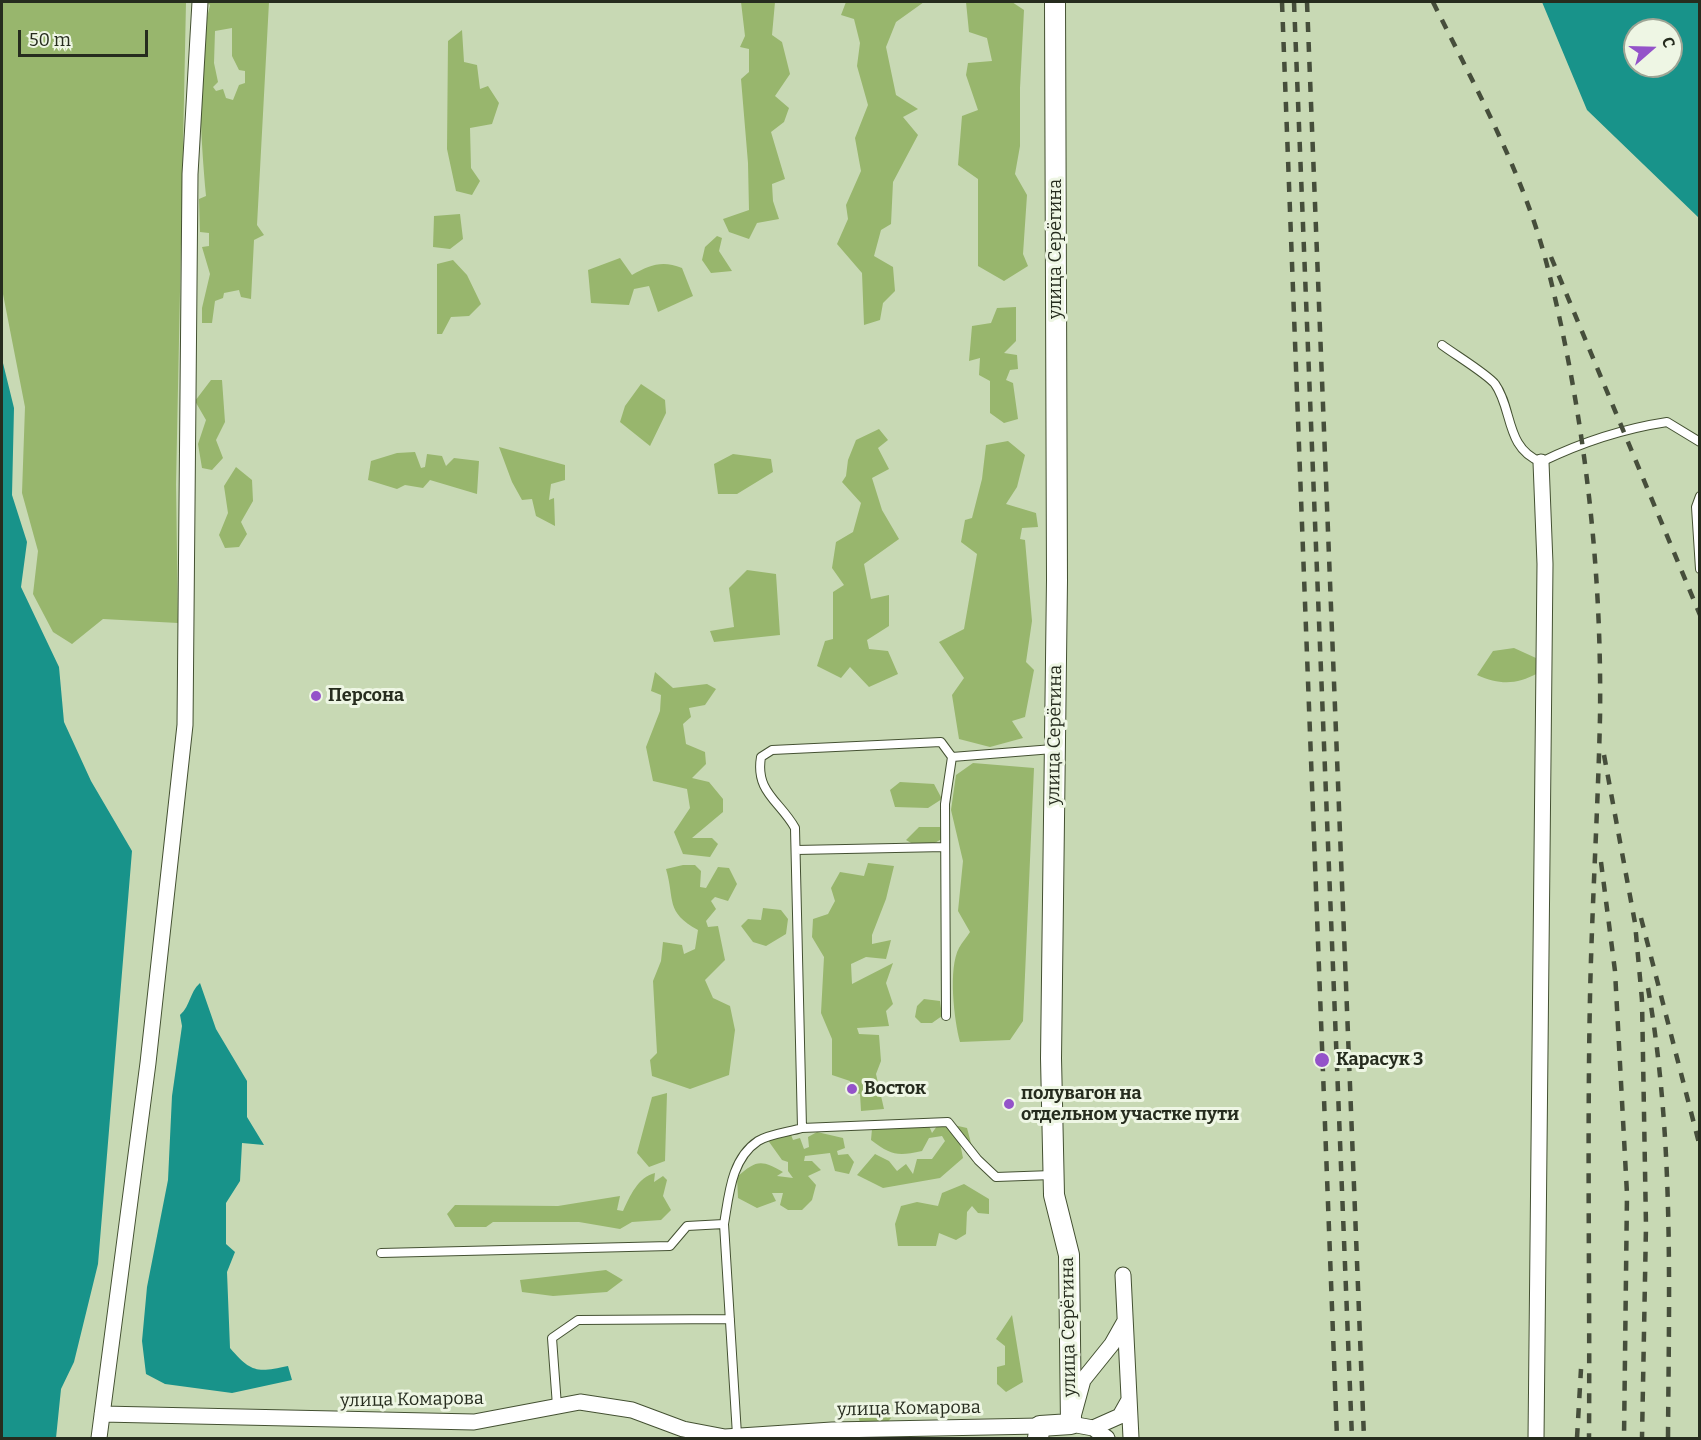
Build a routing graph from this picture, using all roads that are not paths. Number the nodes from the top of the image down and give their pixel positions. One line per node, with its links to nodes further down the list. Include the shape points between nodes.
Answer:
1 (200, 2): 22 (street, via 190,174 185,725 148,1063)
2 (1055, 2): 8 (street, улица Серёгина)
3 (1442, 345): 5 (lane, via 1495,384 1515,437 1529,458)
4 (1700, 442): 5 (lane, via 1667,422 1623,429 1580,443)
5 (1541, 462): 30 (street, via 1545,576)
6 (1700, 496): 7 (lane, via 1695,507)
7 (1700, 569)
8 (1055, 748): 9 (lane); 14 (street, улица Серёгина)
9 (952, 757): 10 (lane, via 945,804); 11 (lane, via 941,742 772,750 760,757 758,772 765,791 787,813 795,828)
10 (945, 847): 11 (lane); 12 (lane)
11 (796, 850): 13 (lane)
12 (946, 1016)
13 (802, 1128): 14 (lane, via 948,1122 978,1161 996,1177); 15 (lane, via 759,1140 739,1158)
14 (1053, 1175): 23 (street, улица Серёгина, via 1054,1195 1067,1224)
15 (724, 1224): 16 (lane, via 687,1226 670,1246); 18 (lane)
16 (381, 1253)
17 (1123, 1275): 19 (street)
18 (730, 1319): 21 (lane, via 578,1320 552,1338); 26 (lane)
19 (1125, 1321): 20 (street); 23 (street, via 1083,1380)
20 (1129, 1400): 24 (street, via 1120,1416); 29 (street)
21 (556, 1406): 22 (street, улица Комарова, via 474,1422); 26 (street, улица Комарова, via 580,1402 632,1410 683,1429)
22 (102, 1414): 27 (street)
23 (1071, 1424): 24 (street); 25 (street, улица Серёгина)
24 (1093, 1428): 28 (street)
25 (1039, 1432): 26 (street, улица Комарова)
26 (729, 1437)
27 (99, 1438)
28 (1107, 1438)
29 (1131, 1438)
30 (1536, 1438)

